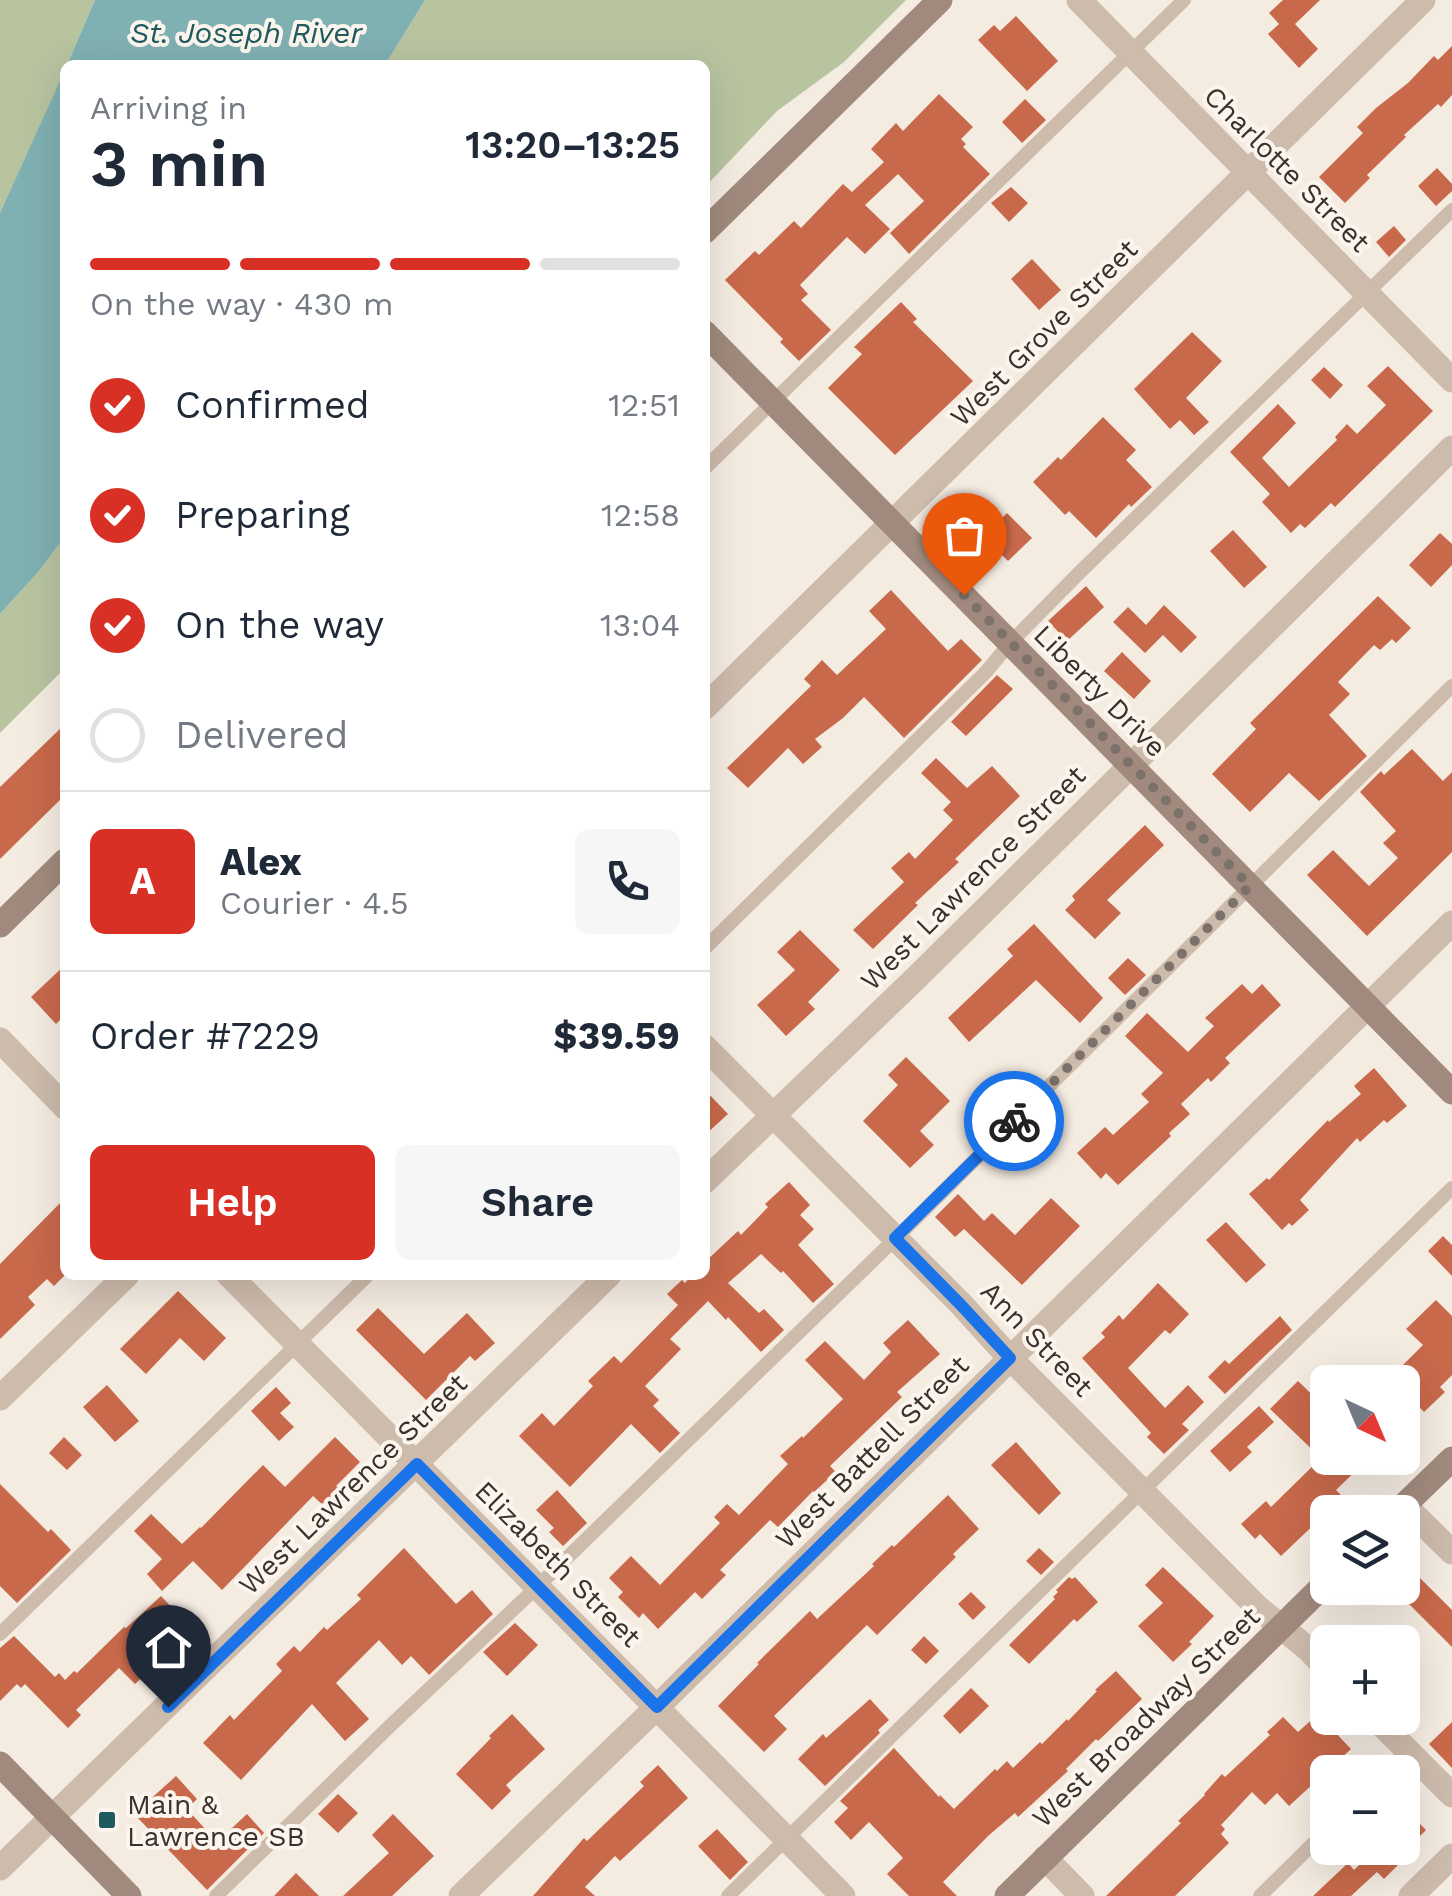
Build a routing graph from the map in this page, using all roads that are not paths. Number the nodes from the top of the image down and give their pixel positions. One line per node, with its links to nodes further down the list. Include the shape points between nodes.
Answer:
1 (940, 0): 8 (street)
2 (1079, 0): 5 (street, Charlotte Street)
3 (1184, 0): 5 (lane)
4 (1423, 0): 6 (street, West Grove Street)
5 (1130, 53): 6 (street, Charlotte Street); 12 (lane)
6 (1249, 173): 9 (street, Charlotte Street); 15 (street, West Grove Street)
7 (1452, 210): 9 (lane)
8 (710, 225)
9 (1367, 293): 11 (street, Charlotte Street); 16 (lane)
10 (710, 337): 12 (street, Liberty Drive)
11 (1452, 380)
12 (772, 402): 14 (lane); 15 (street, Liberty Drive)
13 (1452, 448): 19 (street, West Lawrence Street)
14 (710, 463)
15 (893, 523): 16 (street, Liberty Drive); 18 (street, West Grove Street)
16 (1010, 642): 19 (street, Liberty Drive); 24 (lane)
17 (1452, 686): 21 (lane)
18 (710, 702)
19 (1131, 764): 21 (street, Liberty Drive); 30 (street, West Lawrence Street)
20 (60, 867): 23 (street)
21 (1250, 886): 25 (street, Liberty Drive); 33 (lane)
22 (1452, 923): 25 (street, West Battell Street)
23 (0, 925)
24 (710, 943)
25 (1367, 1006): 28 (street, Liberty Drive); 39 (street, West Battell Street)
26 (0, 1040): 29 (street)
27 (710, 1052): 30 (street, Ann Street)
28 (1452, 1092)
29 (60, 1103)
30 (772, 1114): 31 (street, West Lawrence Street); 33 (street, Ann Street)
31 (710, 1176)
32 (1452, 1188): 43 (lane)
33 (895, 1238): 39 (street, Ann Street); 47 (lane)
34 (122, 1280): 40 (street)
35 (233, 1280): 38 (street, Elizabeth Street)
36 (363, 1280): 38 (lane)
37 (604, 1280): 42 (street, West Lawrence Street)
38 (297, 1344): 42 (street, Elizabeth Street); 50 (lane)
39 (1010, 1358): 43 (street, Ann Street); 52 (street, West Battell Street)
40 (0, 1398)
41 (1452, 1459): 44 (street)
42 (417, 1464): 47 (street, Elizabeth Street); 56 (street, West Lawrence Street)
43 (1143, 1490): 49 (street, Ann Street); 57 (lane)
44 (1415, 1495)
45 (1420, 1526): 46 (street)
46 (1452, 1552)
47 (538, 1587): 52 (street, Elizabeth Street); 63 (lane)
48 (1310, 1599): 49 (street, West Broadway Street)
49 (1280, 1628): 51 (street, Ann Street); 60 (street, West Broadway Street)
50 (0, 1634)
51 (1310, 1651)
52 (657, 1707): 57 (street, Elizabeth Street); 64 (street, West Battell Street)
53 (1392, 1735): 55 (street)
54 (0, 1764): 56 (street)
55 (1452, 1794)
56 (52, 1818): 61 (street, West Lawrence Street); 62 (street)
57 (788, 1839): 65 (lane); 66 (street, Elizabeth Street)
58 (1310, 1847): 69 (lane)
59 (1452, 1856): 70 (street)
60 (1045, 1858): 67 (street, West Broadway Street); 68 (street)
61 (0, 1868)
62 (129, 1896)
63 (216, 1896)
64 (461, 1896)
65 (728, 1896)
66 (843, 1896)
67 (1006, 1896)
68 (1082, 1896)
69 (1260, 1896)
70 (1412, 1896)

